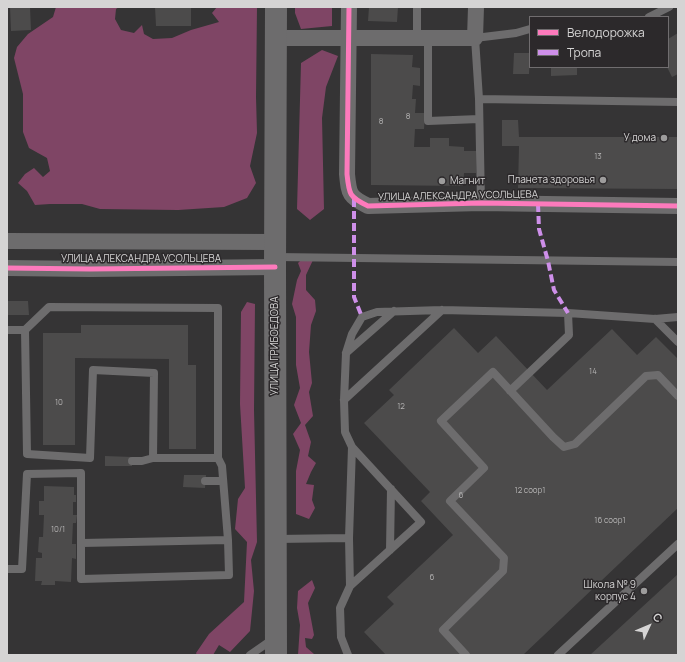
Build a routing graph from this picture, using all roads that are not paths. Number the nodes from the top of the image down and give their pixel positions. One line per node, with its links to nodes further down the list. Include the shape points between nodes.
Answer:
1 (276, 7): 8 (main road, УЛИЦА ГРИБОЕДОВА)
2 (349, 7): 9 (street, УЛИЦА АЛЕКСАНДРА УСОЛЬЦЕВА)
3 (417, 7): 10 (lane)
4 (476, 7): 11 (street)
5 (669, 7): 6 (lane)
6 (651, 16)
7 (529, 29): 11 (lane)
8 (276, 38): 9 (street); 18 (main road, УЛИЦА ГРИБОЕДОВА)
9 (349, 38): 10 (street); 15 (street, УЛИЦА АЛЕКСАНДРА УСОЛЬЦЕВА, via 348,174 349,190 354,199 368,206)
10 (422, 38): 11 (street); 14 (lane, via 428,121)
11 (475, 38): 12 (lane)
12 (479, 99): 13 (lane); 14 (lane)
13 (678, 102)
14 (479, 119): 15 (lane)
15 (481, 203): 16 (street, УЛИЦА АЛЕКСАНДРА УСОЛЬЦЕВА)
16 (678, 206)
17 (7, 241): 18 (street, УЛИЦА АЛЕКСАНДРА УСОЛЬЦЕВА)
18 (275, 255): 19 (lane); 20 (street, УЛИЦА АЛЕКСАНДРА УСОЛЬЦЕВА, via 90,269); 41 (main road, УЛИЦА ГРИБОЕДОВА)
19 (678, 262)
20 (7, 268)
21 (442, 310): 22 (lane); 23 (lane); 32 (lane)
22 (394, 311): 29 (lane); 29 (lane, via 377,312 362,317 352,334)
23 (568, 313): 25 (lane); 30 (lane, via 569,334)
24 (678, 317): 25 (lane)
25 (655, 319): 28 (lane)
26 (7, 330): 27 (lane)
27 (25, 330): 34 (lane, via 27,454 90,458 93,370 154,374); 35 (lane, via 49,307 218,308)
28 (678, 342)
29 (346, 353): 32 (lane)
30 (510, 392): 31 (lane, via 564,447 575,444 646,376 658,375); 51 (lane, via 493,372 441,421 484,468 450,501 504,558 503,571 443,630)
31 (678, 396)
32 (344, 400): 33 (lane, via 345,432)
33 (352, 447): 39 (lane); 40 (lane)
34 (154, 458): 35 (lane); 36 (lane)
35 (218, 458): 38 (lane, via 222,466)
36 (132, 461)
37 (206, 481): 38 (lane)
38 (223, 481): 42 (lane)
39 (391, 489): 45 (lane); 45 (lane, via 421,522)
40 (349, 538): 41 (lane); 47 (lane)
41 (275, 539): 48 (main road, УЛИЦА ГРИБОЕДОВА)
42 (228, 540): 43 (lane); 43 (lane, via 229,575 81,580)
43 (82, 543): 46 (lane, via 81,474 27,474 22,569)
44 (678, 544): 52 (lane)
45 (390, 550): 47 (lane)
46 (7, 568)
47 (350, 586): 50 (lane, via 340,608 341,637)
48 (276, 646): 49 (lane)
49 (250, 655)
50 (348, 655)
51 (466, 655)
52 (558, 655)

